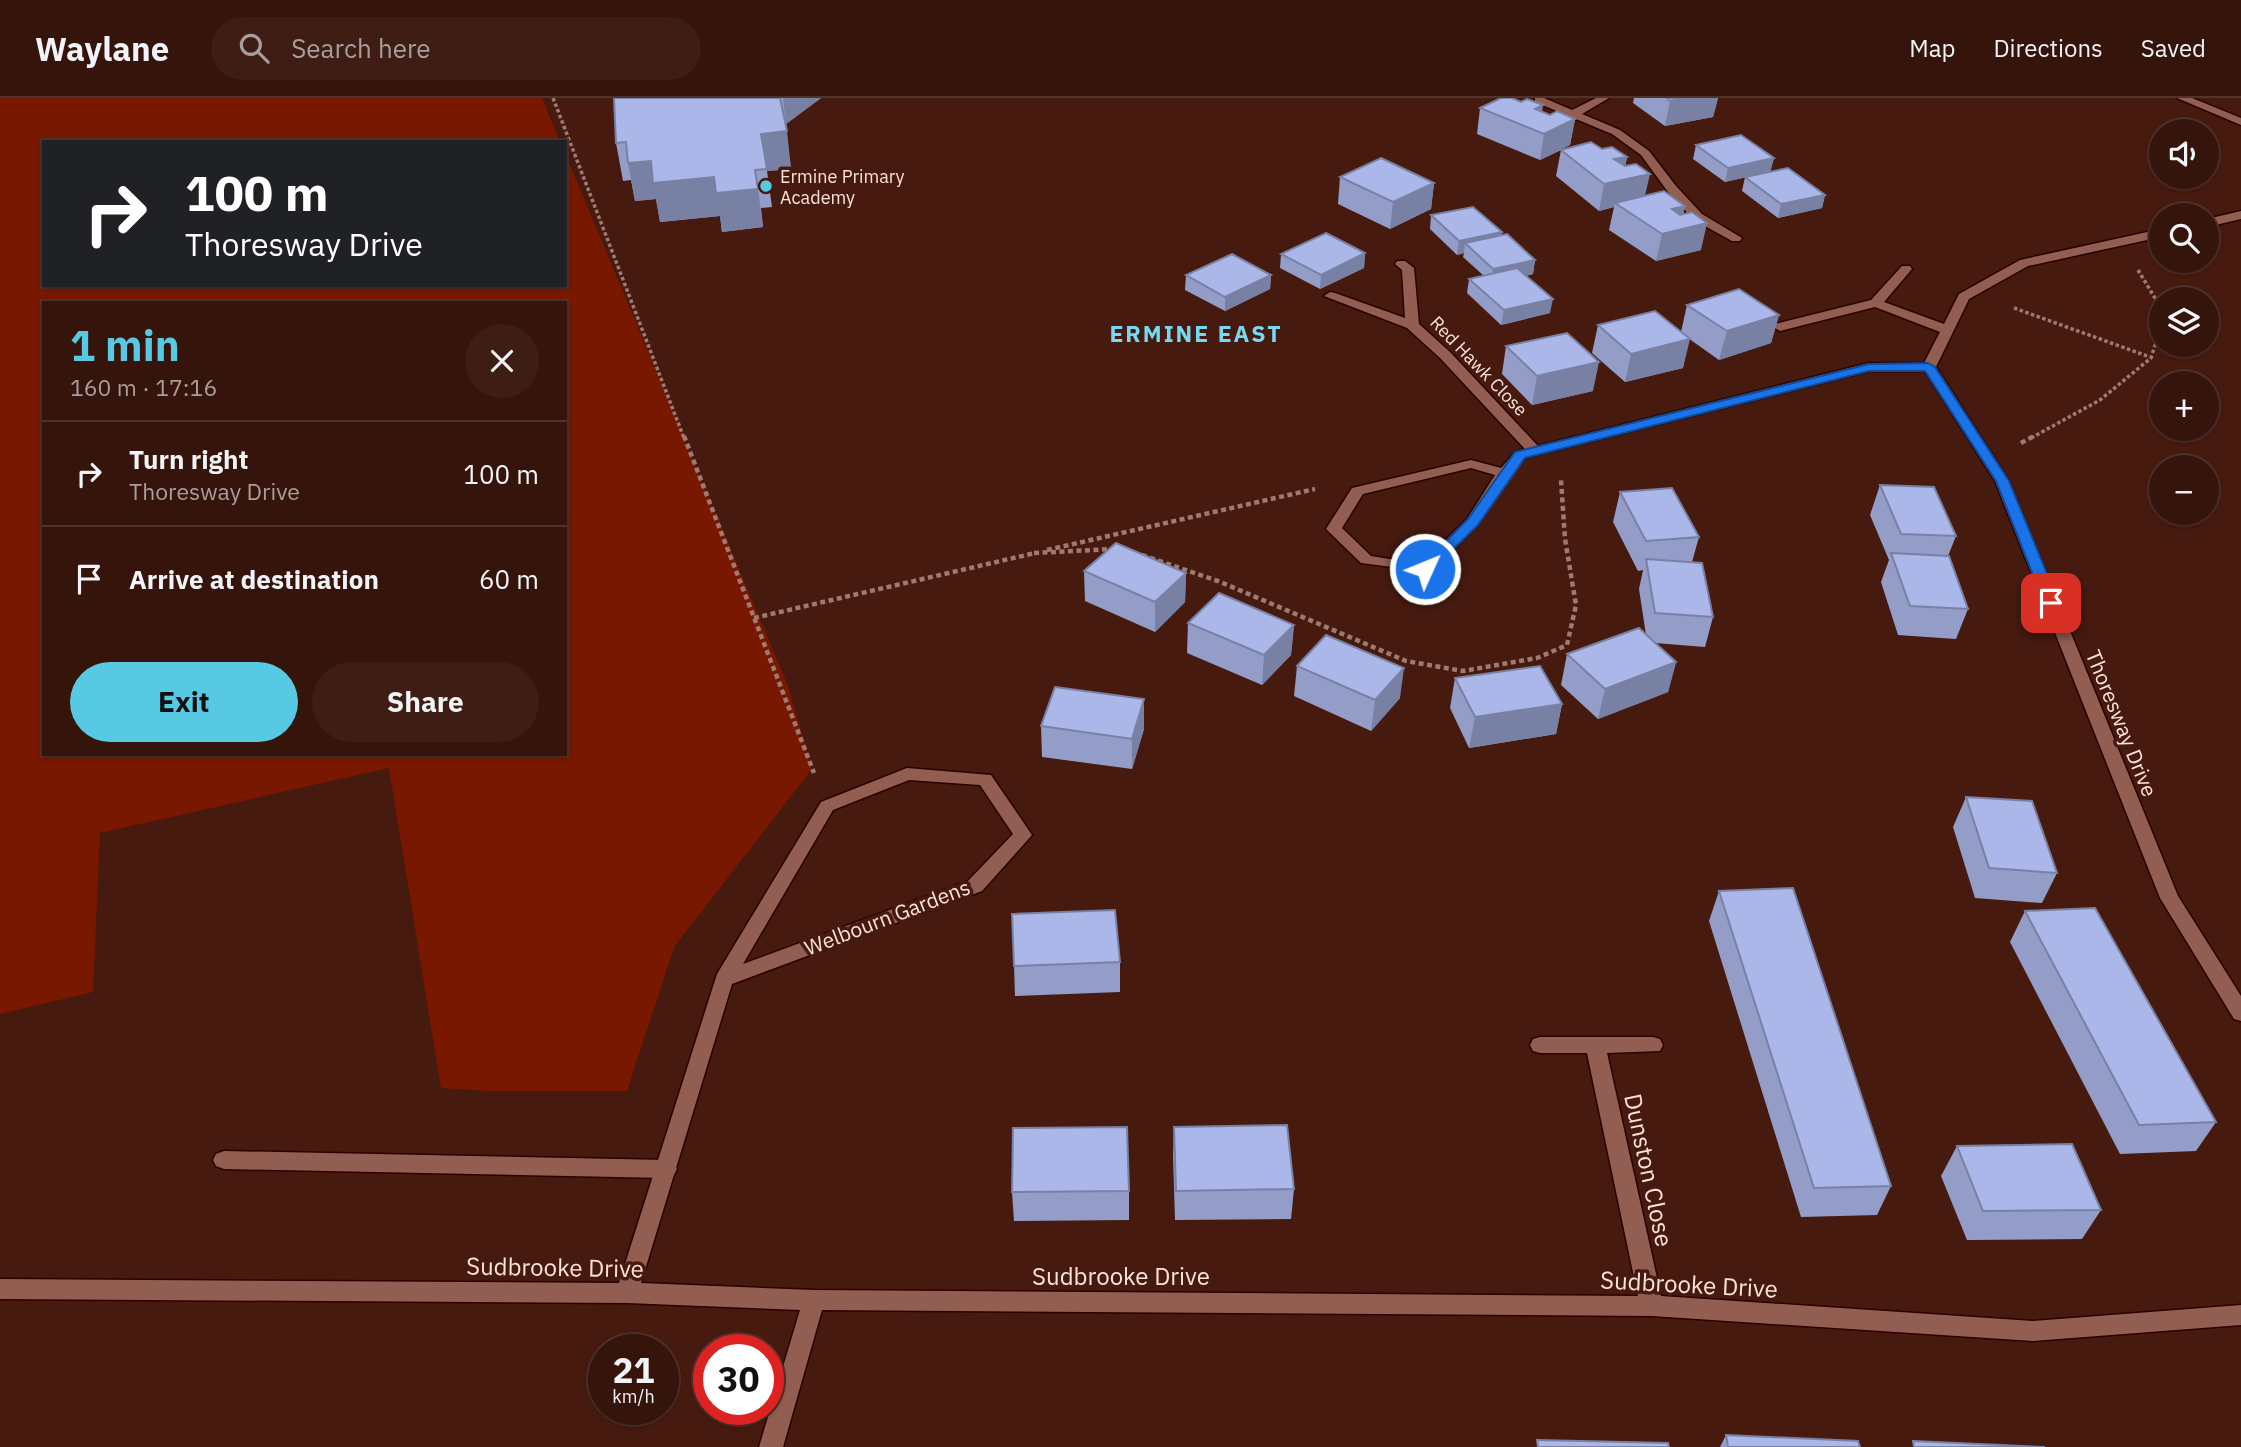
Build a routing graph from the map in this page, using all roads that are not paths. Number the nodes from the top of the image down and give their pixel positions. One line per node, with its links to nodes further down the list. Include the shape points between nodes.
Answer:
1 (1604, 98): 4 (street)
2 (2182, 98): 5 (street)
3 (1539, 100): 4 (street)
4 (1575, 113): 9 (street, via 1616,132 1645,153 1698,217)
5 (2241, 122)
6 (2241, 215): 7 (street)
7 (2219, 220)
8 (2149, 236): 16 (street, via 2024,263 1964,297)
9 (1736, 238)
10 (1401, 264): 14 (street, Red Hawk Close, via 1408,268)
11 (1906, 269): 13 (street)
12 (1330, 296): 14 (street)
13 (1876, 303): 15 (street); 16 (street)
14 (1412, 325): 18 (street, Red Hawk Close)
15 (1780, 327)
16 (1948, 330): 17 (street)
17 (1928, 367): 18 (street, via 1869,368); 21 (street, Thoresway Drive, via 2003,481 2169,898)
18 (1534, 451): 19 (street, via 1520,455)
19 (1504, 473): 19 (street, via 1471,464 1357,491 1334,529 1366,560 1425,569 1473,522)
20 (724, 979): 20 (street, Welbourn Gardens, via 827,806 907,774 985,779 1023,835 975,886); 26 (street)
21 (2241, 1013)
22 (1540, 1045): 23 (street)
23 (1595, 1045): 24 (street); 30 (street, Dunston Close)
24 (1653, 1045)
25 (224, 1160): 26 (street)
26 (666, 1169): 28 (street)
27 (0, 1289): 28 (street, Sudbrooke Drive)
28 (627, 1293): 29 (street, Sudbrooke Drive)
29 (814, 1300): 30 (street, Sudbrooke Drive); 32 (street)
30 (1653, 1306): 31 (street, Sudbrooke Drive, via 2033,1331)
31 (2241, 1315)
32 (771, 1447)

